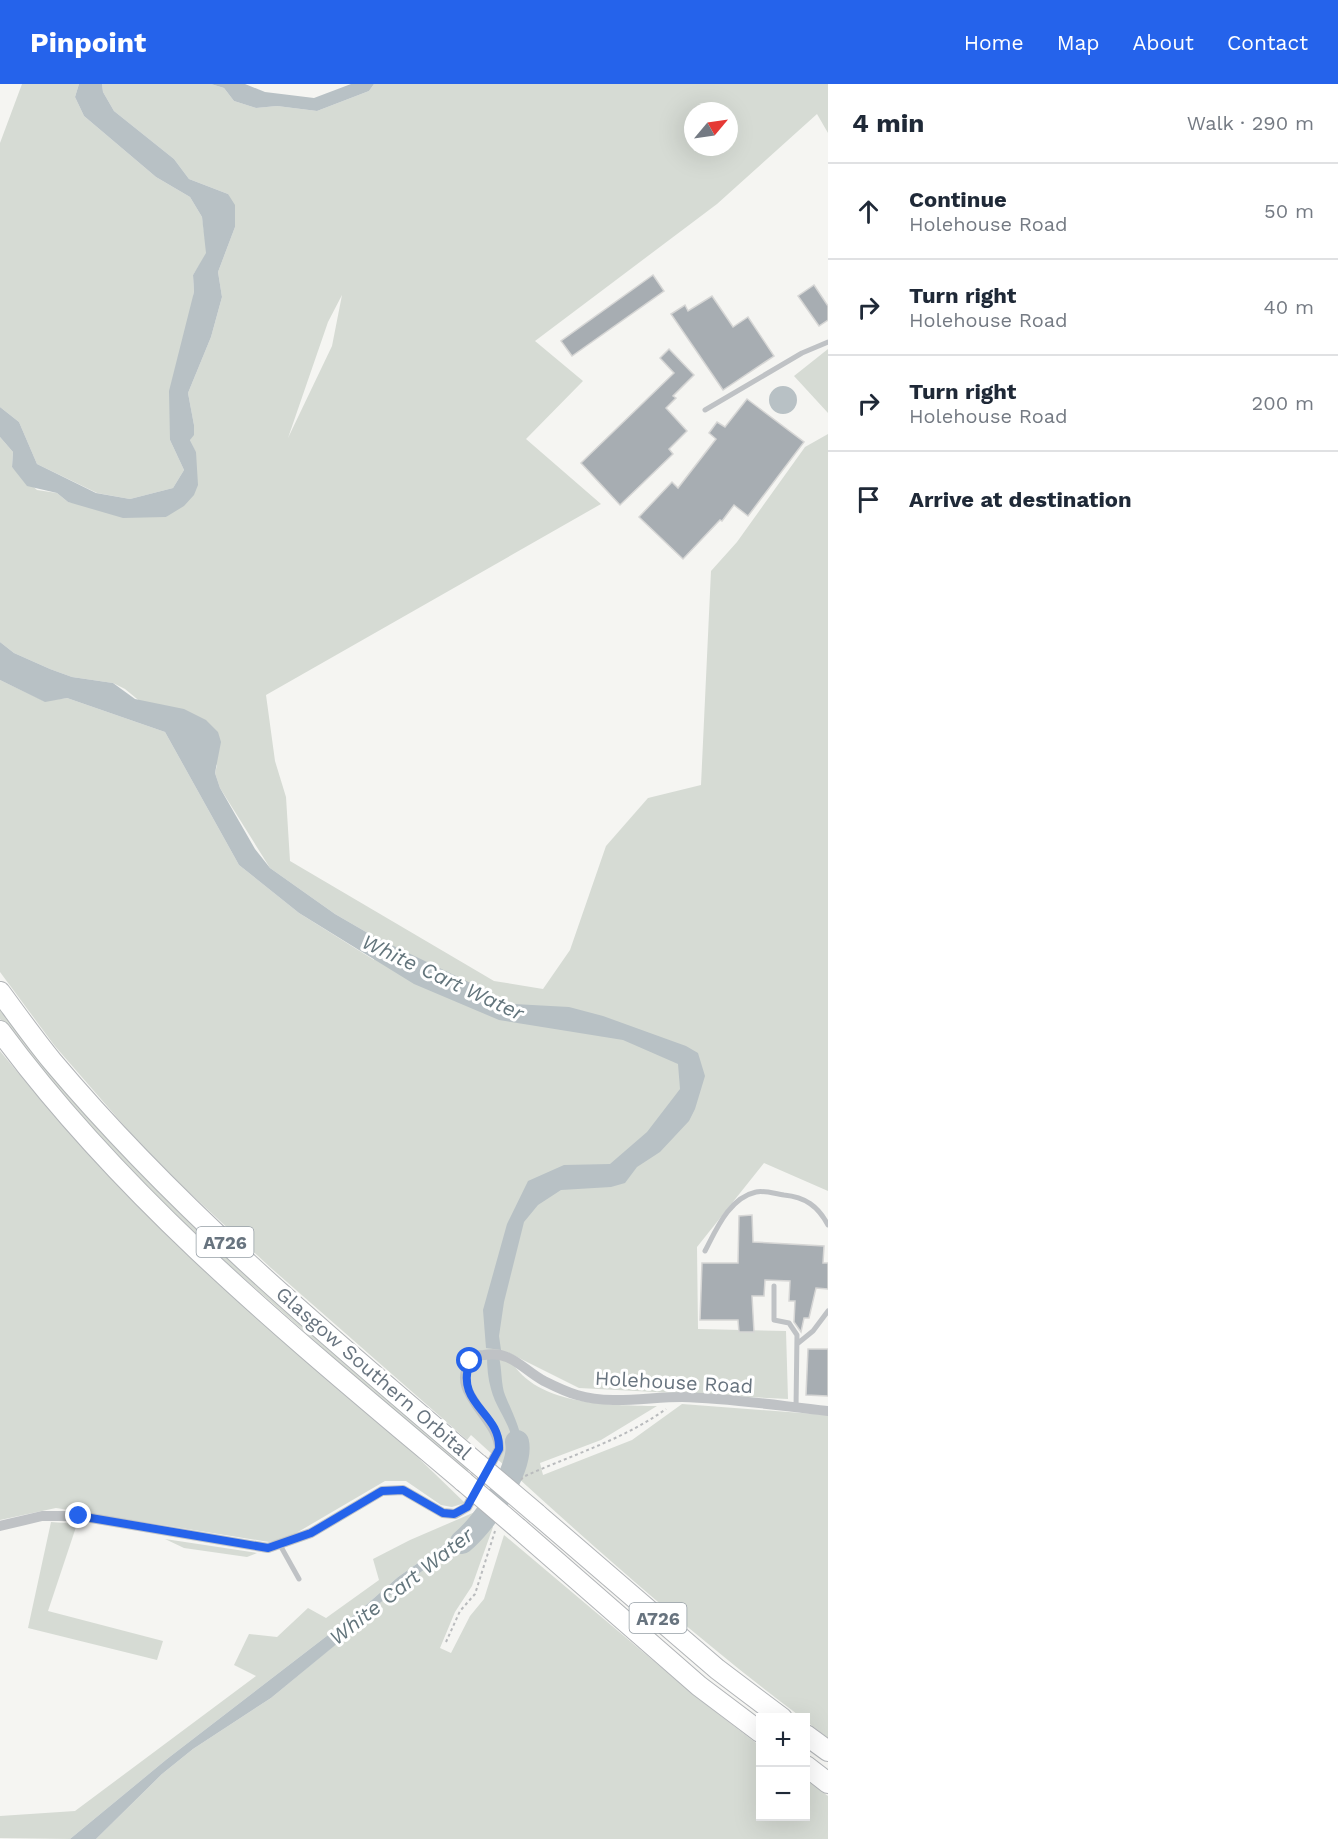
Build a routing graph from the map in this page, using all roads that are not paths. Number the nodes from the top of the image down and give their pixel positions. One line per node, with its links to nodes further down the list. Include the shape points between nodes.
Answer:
1 (828, 342): 2 (lane)
2 (705, 410)
3 (0, 992): 15 (highway, Glasgow Southern Orbital / A726, bridge, via 52,1060 210,1229 717,1669)
4 (0, 1031): 16 (highway, Glasgow Southern Orbital / A726, bridge, via 33,1076 192,1243 699,1686)
5 (828, 1225): 6 (lane, via 819,1209 798,1197 757,1192 725,1214)
6 (705, 1251)
7 (774, 1286): 9 (lane, via 774,1320 789,1323 797,1335)
8 (828, 1311): 9 (lane)
9 (797, 1344): 10 (lane)
10 (796, 1408): 11 (street, Holehouse Road); 13 (street, Holehouse Road, via 683,1397 590,1398 543,1380 512,1357 494,1353 475,1356 467,1369 467,1389 500,1440 499,1449 467,1507 448,1515 403,1490 382,1491 311,1533)
11 (828, 1411)
12 (0, 1526): 13 (street, Holehouse Road, via 42,1516 79,1516 257,1548)
13 (280, 1545): 14 (lane)
14 (299, 1579)
15 (775, 1713)
16 (756, 1729)
17 (810, 1738): 18 (highway)
18 (828, 1751)
19 (807, 1767): 20 (highway)
20 (828, 1783)

